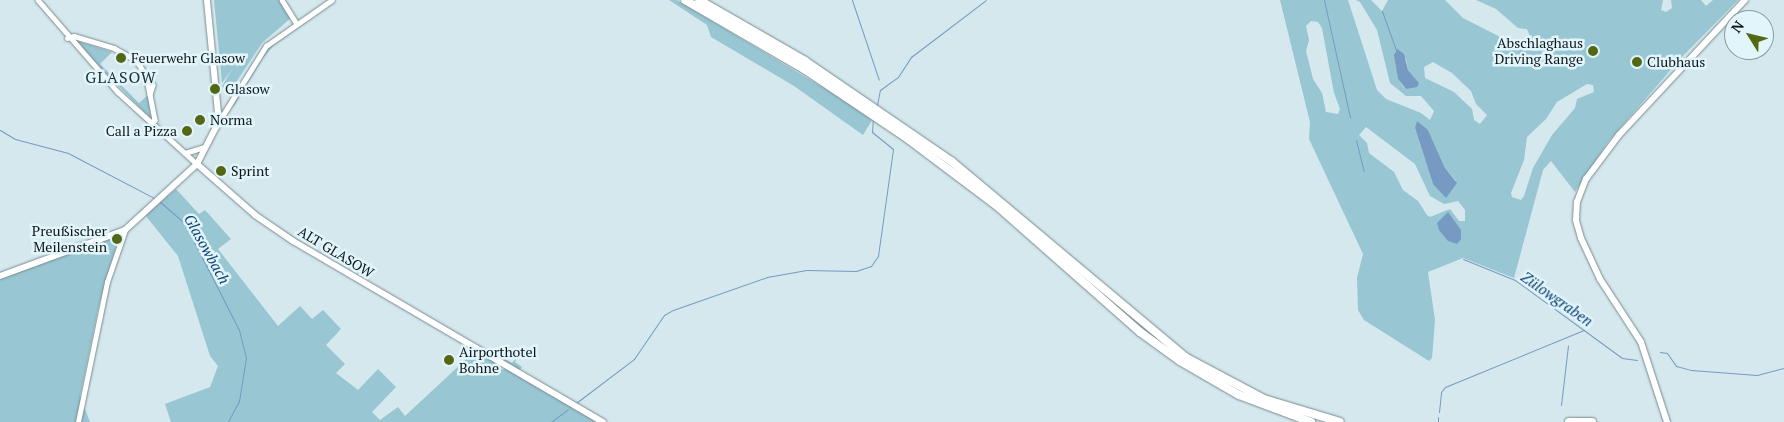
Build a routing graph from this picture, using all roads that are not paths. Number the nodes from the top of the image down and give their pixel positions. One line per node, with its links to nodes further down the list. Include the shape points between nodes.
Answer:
1 (38, 0): 9 (street, ALT GLASOW)
2 (208, 0): 10 (street)
3 (282, 0): 8 (street)
4 (332, 0): 8 (street)
5 (686, 0): 12 (highway)
6 (699, 0): 12 (highway, via 805,61)
7 (1745, 0): 21 (street, via 1618,135 1586,179 1577,202 1576,224 1584,246 1600,279 1641,342)
8 (296, 22): 11 (street, via 266,46)
9 (67, 38): 14 (street, ALT GLASOW); 14 (street, via 74,36 119,50 136,60 154,86 150,95 155,120)
10 (218, 102): 11 (street); 15 (street)
11 (228, 104): 15 (street)
12 (871, 108): 13 (highway)
13 (882, 116): 24 (highway, via 996,205 1168,353 1239,395); 25 (highway, via 999,199 1143,325 1185,357 1264,399)
14 (152, 123): 17 (street, ALT GLASOW)
15 (216, 127): 16 (street)
16 (208, 145): 17 (street, via 197,152); 18 (street)
17 (186, 153): 18 (street, ALT GLASOW)
18 (197, 164): 19 (street, via 155,199); 23 (street, ALT GLASOW, via 283,235)
19 (125, 230): 20 (street); 22 (street, via 102,305)
20 (0, 276)
21 (1666, 419)
22 (78, 422)
23 (603, 422)
24 (1311, 422)
25 (1340, 422)
26 (1569, 422): 27 (highway)
27 (1592, 422)

